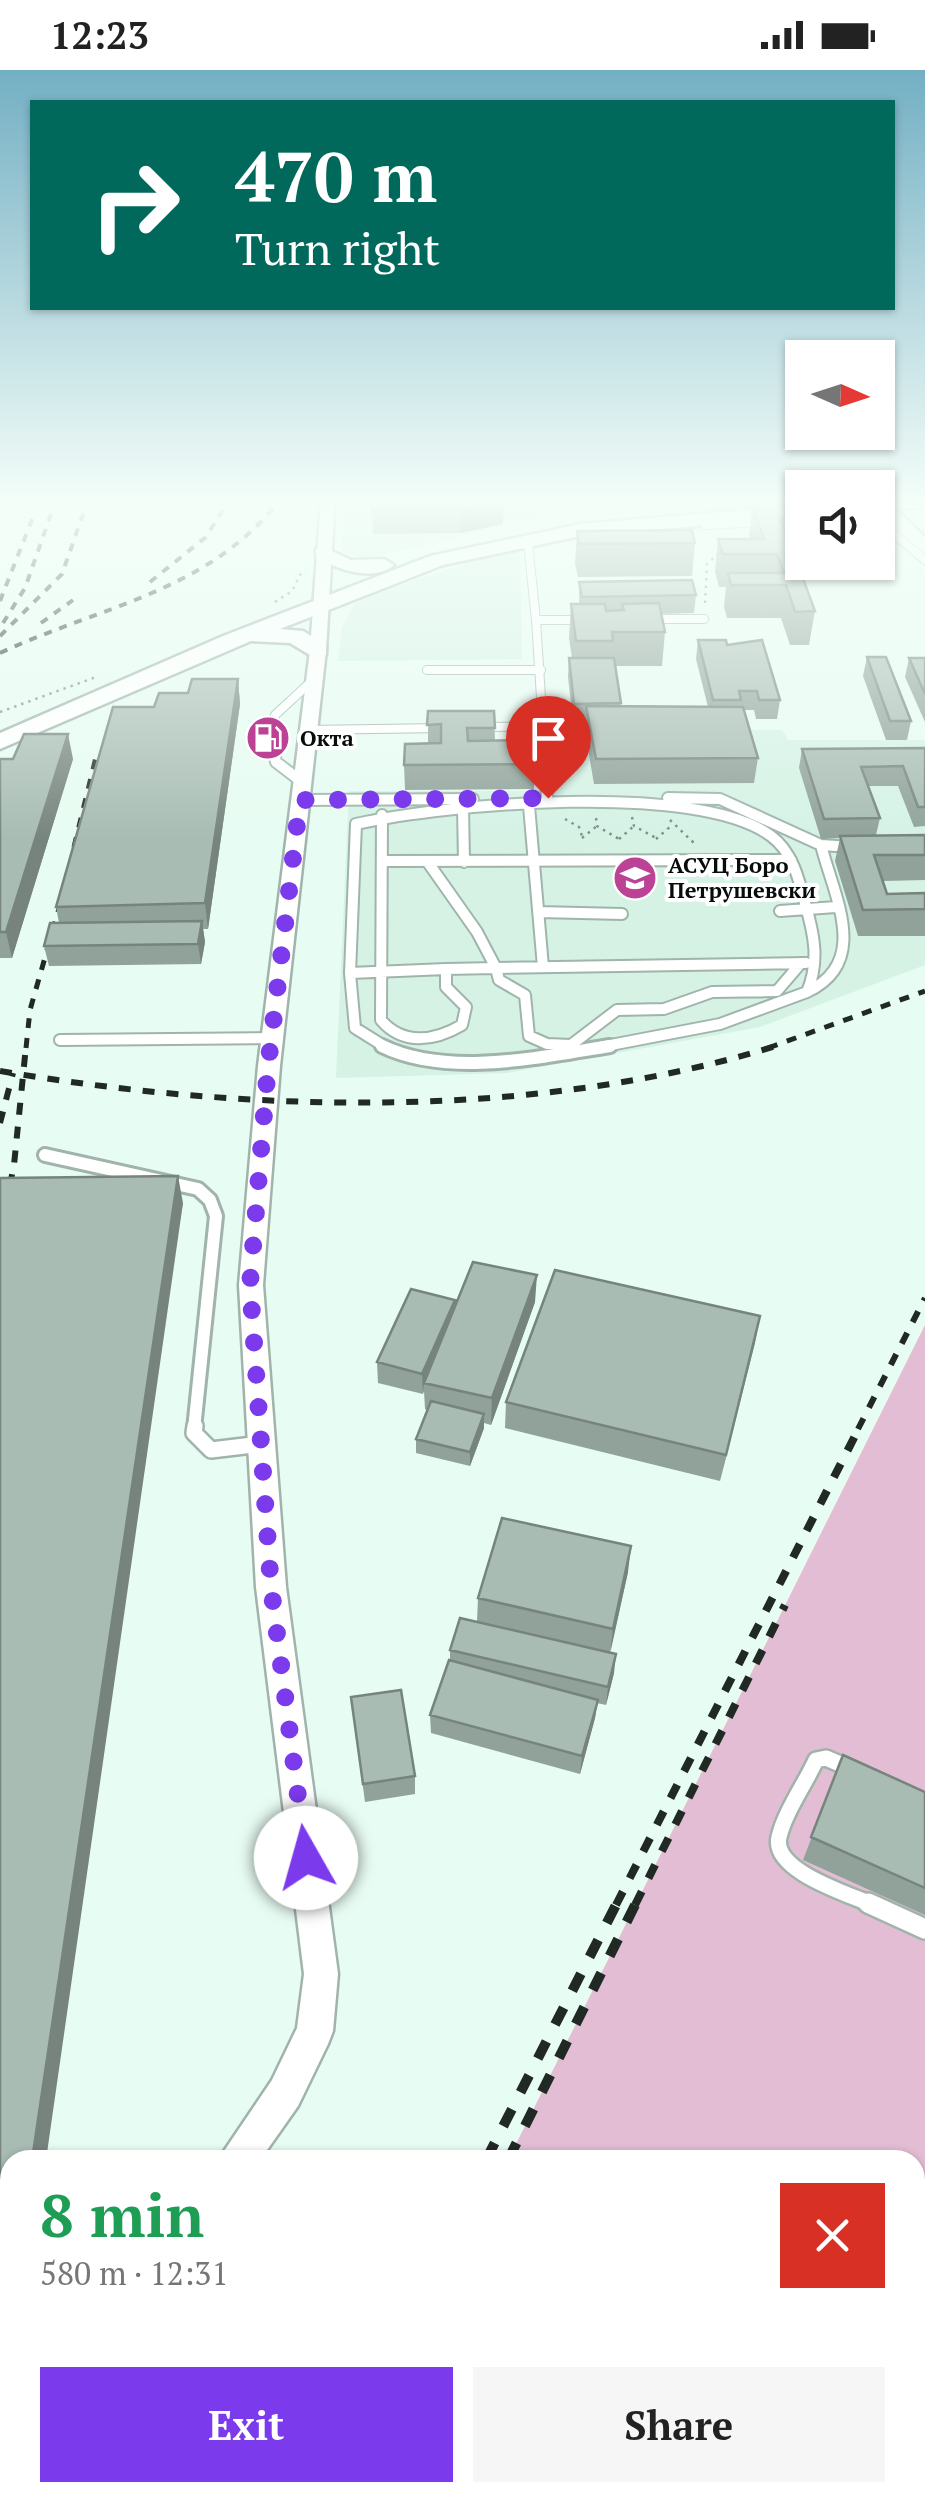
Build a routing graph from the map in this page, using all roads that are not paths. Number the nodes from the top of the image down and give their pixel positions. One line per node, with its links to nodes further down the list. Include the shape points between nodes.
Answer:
1 (279, 613): 14 (street)
2 (287, 613): 9 (street)
3 (320, 613): 10 (street)
4 (535, 613): 6 (lane)
5 (704, 619): 8 (lane)
6 (536, 620): 7 (lane); 12 (lane)
7 (592, 620)
8 (629, 620)
9 (231, 641): 10 (street, via 281,634); 18 (street)
10 (318, 650): 13 (street)
11 (427, 670): 12 (lane)
12 (541, 670): 16 (lane)
13 (314, 680): 17 (street); 19 (lane, via 274,715 271,756)
14 (0, 724)
15 (602, 726): 16 (lane)
16 (542, 727): 17 (lane); 20 (lane)
17 (306, 730): 19 (street)
18 (0, 742)
19 (301, 791): 20 (lane); 46 (street)
20 (548, 798): 24 (lane, via 720,799)
21 (529, 806): 22 (lane); 26 (lane, via 714,810 768,833); 30 (lane)
22 (463, 808): 23 (lane); 29 (lane)
23 (382, 815): 27 (lane); 44 (lane, via 356,824)
24 (821, 845): 25 (lane); 31 (lane)
25 (872, 847)
26 (791, 860): 30 (lane); 32 (lane)
27 (382, 861): 28 (lane); 43 (lane)
28 (427, 861): 29 (lane); 40 (lane)
29 (464, 862): 30 (lane)
30 (535, 862): 34 (lane)
31 (836, 906): 32 (lane); 45 (lane, via 846,947 842,965)
32 (807, 910): 33 (lane); 37 (lane)
33 (780, 911)
34 (539, 912): 35 (lane); 41 (lane)
35 (622, 914)
36 (572, 954): 39 (lane)
37 (818, 961): 38 (lane); 45 (lane)
38 (801, 964): 39 (lane); 48 (lane, via 777,991 712,992 664,1010 617,1010)
39 (565, 967): 41 (lane)
40 (496, 968): 41 (lane); 42 (lane); 48 (lane, via 500,980 526,995 529,1036)
41 (544, 968)
42 (446, 969): 43 (lane); 43 (lane, via 446,987 466,1006 462,1025 430,1038 387,1030 380,1020)
43 (379, 972): 44 (lane)
44 (350, 973): 48 (lane, via 355,1028 382,1049 434,1061)
45 (807, 992): 48 (lane, via 721,1023)
46 (272, 1038): 47 (lane); 50 (street, via 250,1284)
47 (60, 1040)
48 (566, 1050)
49 (45, 1155): 50 (lane, via 198,1189 210,1200 216,1216 194,1433 211,1450)
50 (261, 1444): 53 (street, via 271,1587 322,1974 315,2031 284,2094)
51 (873, 1778): 52 (lane, via 816,1760 779,1849 793,1868)
52 (925, 1929)
53 (245, 2150)

